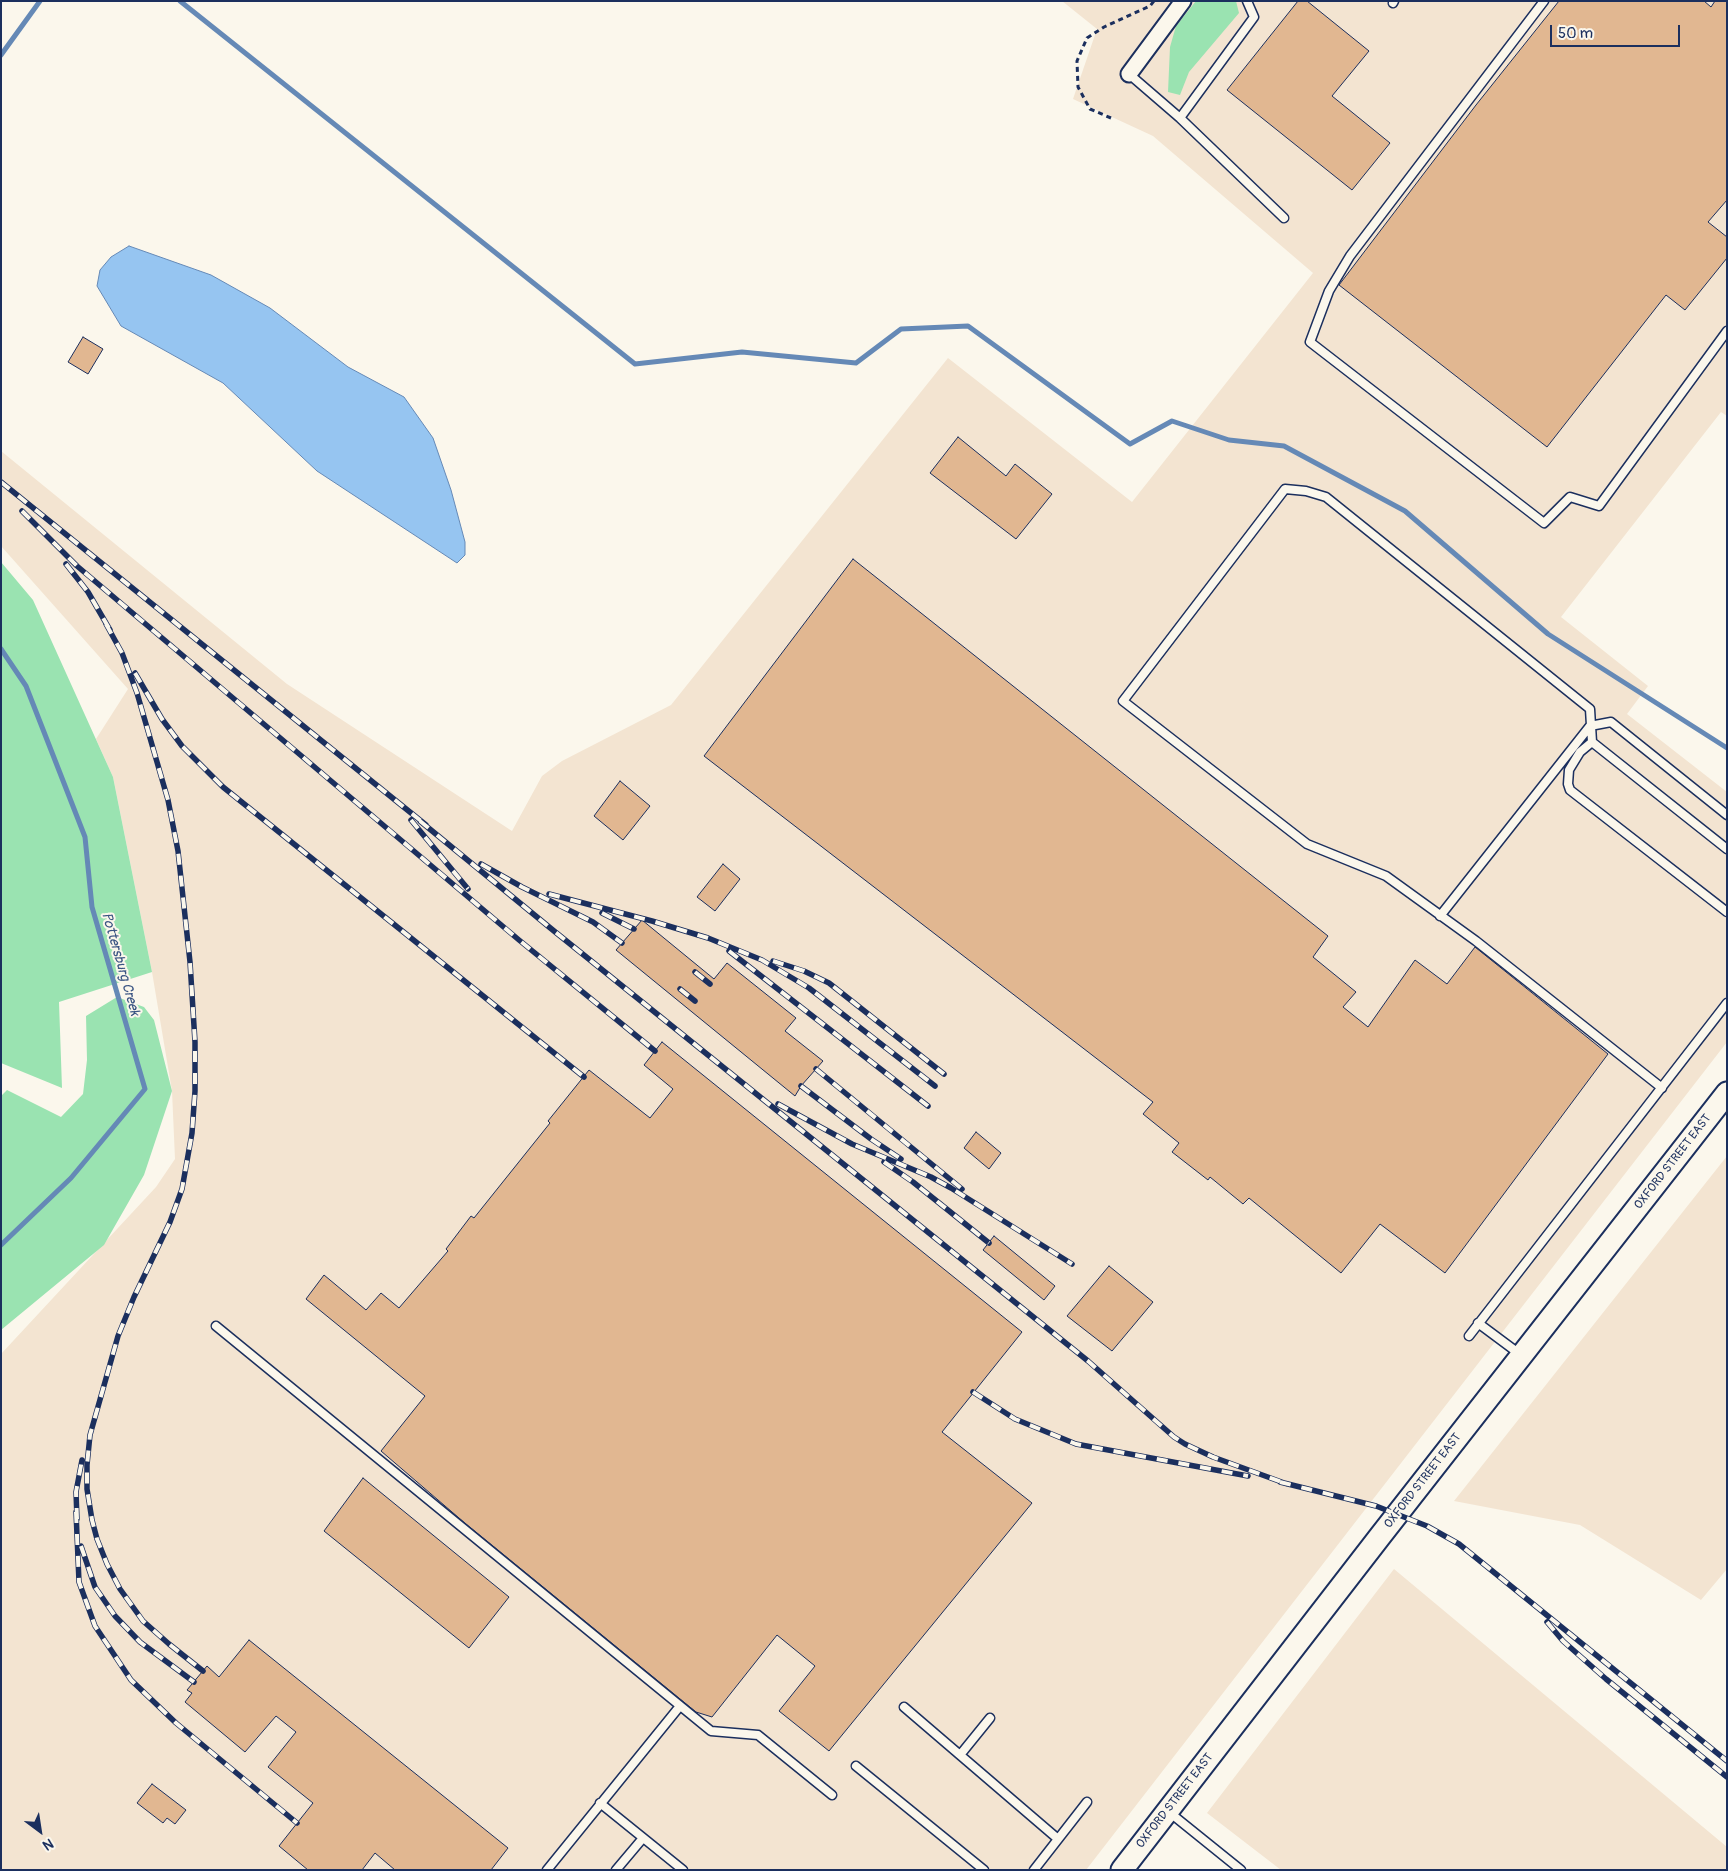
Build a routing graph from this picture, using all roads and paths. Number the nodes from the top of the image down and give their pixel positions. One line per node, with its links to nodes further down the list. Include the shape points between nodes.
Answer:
1 (1154, 1): 6 (path, via 1087,38 1077,62 1078,87 1090,109)
2 (1183, 1): 5 (street)
3 (1247, 1): 7 (lane, via 1254,17)
4 (1544, 1): 9 (lane, via 1350,256 1329,291 1310,342 1544,523 1570,497 1599,506)
5 (1129, 74): 7 (lane)
6 (1111, 118)
7 (1180, 118): 8 (lane)
8 (1284, 218)
9 (1727, 332)
10 (1590, 726): 11 (lane); 12 (lane, via 1611,722); 15 (lane); 15 (lane, via 1590,708 1326,497 1285,489 1123,701 1307,844 1386,876)
11 (1592, 742): 13 (lane); 14 (lane, via 1580,752 1569,770 1570,790)
12 (1727, 815)
13 (1727, 849)
14 (1727, 912)
15 (1440, 916): 17 (lane)
16 (1727, 1003): 17 (lane)
17 (1662, 1088): 19 (lane)
18 (1727, 1093): 22 (main road, OXFORD STREET EAST)
19 (1478, 1323): 21 (lane); 22 (lane)
20 (216, 1326): 23 (lane)
21 (1468, 1336)
22 (1522, 1355): 31 (main road, OXFORD STREET EAST)
23 (680, 1706): 28 (lane, via 711,1732 758,1735); 30 (lane)
24 (904, 1707): 26 (lane)
25 (990, 1718): 26 (lane)
26 (960, 1755): 33 (lane)
27 (856, 1766): 37 (lane)
28 (832, 1795)
29 (1087, 1802): 33 (lane)
30 (600, 1803): 32 (lane); 34 (lane)
31 (1168, 1811): 39 (main road, OXFORD STREET EAST); 40 (lane)
32 (643, 1838): 35 (lane); 36 (lane)
33 (1058, 1839): 38 (lane)
34 (548, 1870)
35 (616, 1870)
36 (683, 1870)
37 (984, 1870)
38 (1034, 1870)
39 (1122, 1870)
40 (1241, 1870)

